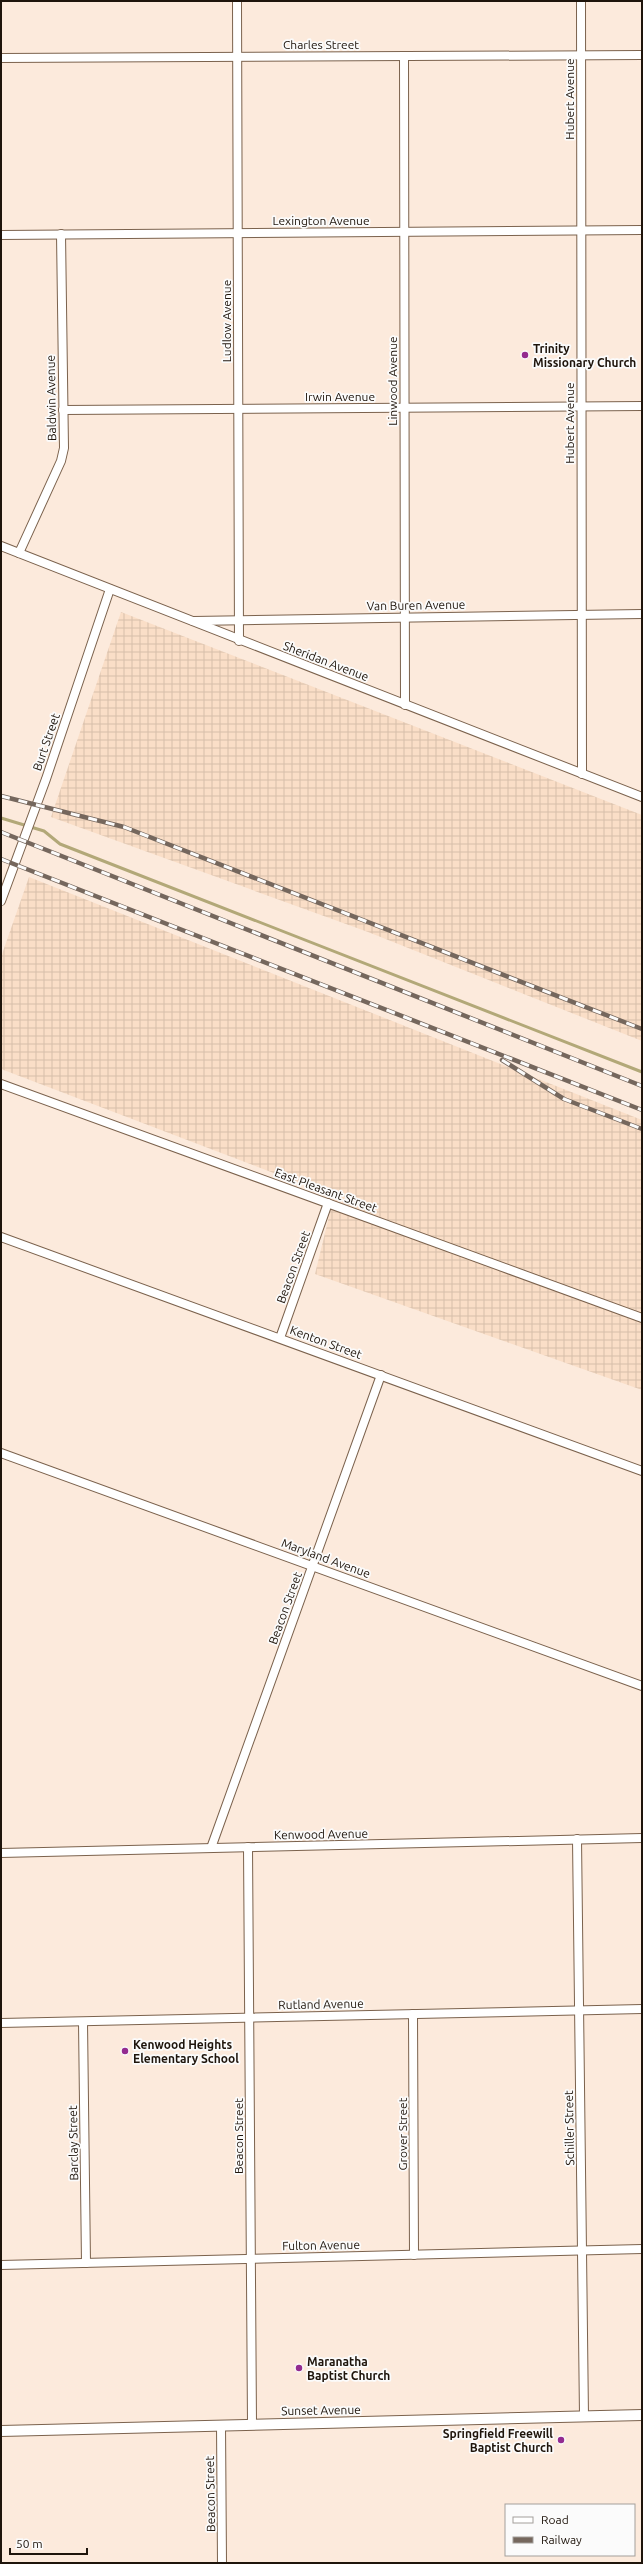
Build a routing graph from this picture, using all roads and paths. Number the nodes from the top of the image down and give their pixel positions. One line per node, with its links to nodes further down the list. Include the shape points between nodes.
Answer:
1 (237, 1): 6 (street, Ludlow Avenue)
2 (581, 1): 5 (street, Hubert Avenue)
3 (642, 55): 5 (street, Charles Street)
4 (404, 56): 5 (street, Charles Street); 6 (street, Charles Street); 10 (street, Linwood Avenue)
5 (581, 56): 9 (street, Hubert Avenue)
6 (237, 57): 7 (street, Charles Street); 11 (street, Ludlow Avenue)
7 (1, 58)
8 (642, 230): 9 (street, Lexington Avenue)
9 (581, 231): 10 (street, Lexington Avenue); 14 (street, Hubert Avenue)
10 (404, 232): 11 (street, Lexington Avenue); 16 (street, Linwood Avenue)
11 (238, 233): 13 (street, Lexington Avenue); 17 (street, Ludlow Avenue)
12 (1, 234): 13 (street, Lexington Avenue)
13 (61, 234): 18 (street, Baldwin Avenue)
14 (581, 406): 15 (street, Irwin Avenue); 16 (street, Irwin Avenue); 23 (street, Hubert Avenue)
15 (642, 406)
16 (404, 408): 17 (street, Irwin Avenue); 24 (street, Linwood Avenue)
17 (238, 409): 18 (street, Irwin Avenue); 25 (street, Ludlow Avenue)
18 (63, 410): 20 (street, Baldwin Avenue, via 64,448 61,461)
19 (1, 546): 20 (street, Sheridan Avenue)
20 (19, 553): 21 (street, Sheridan Avenue)
21 (110, 589): 26 (street, Sheridan Avenue); 31 (street, Burt Street)
22 (642, 614): 23 (street, Van Buren Avenue)
23 (581, 615): 24 (street, Van Buren Avenue); 29 (street, Hubert Avenue)
24 (405, 617): 25 (street, Van Buren Avenue); 28 (street, Linwood Avenue)
25 (239, 619): 26 (street, Van Buren Avenue); 27 (street, Ludlow Avenue)
26 (190, 621): 27 (street, Sheridan Avenue)
27 (240, 641): 28 (street, Sheridan Avenue)
28 (405, 705): 29 (street, Sheridan Avenue)
29 (582, 774): 30 (street, Sheridan Avenue)
30 (642, 797)
31 (1, 901)
32 (1, 1084): 33 (street, East Pleasant Street)
33 (328, 1203): 35 (street, East Pleasant Street); 36 (street, Beacon Street)
34 (1, 1236): 36 (street, Kenton Street)
35 (642, 1318)
36 (280, 1338): 37 (street, Kenton Street)
37 (381, 1375): 39 (street, Kenton Street); 40 (street, Beacon Street)
38 (1, 1453): 40 (street, Maryland Avenue)
39 (642, 1471)
40 (312, 1566): 41 (street, Maryland Avenue); 45 (street, Beacon Street)
41 (642, 1686)
42 (642, 1838): 43 (street, Kenwood Avenue)
43 (577, 1839): 44 (street, Kenwood Avenue); 48 (street, Schiller Street)
44 (248, 1847): 45 (street, Kenwood Avenue); 50 (street, Beacon Street)
45 (211, 1848): 46 (street, Kenwood Avenue)
46 (1, 1853)
47 (642, 2009): 48 (street, Rutland Avenue)
48 (579, 2010): 49 (street, Rutland Avenue); 54 (street, Schiller Street)
49 (414, 2014): 50 (street, Rutland Avenue); 55 (street, Grover Street)
50 (249, 2018): 51 (street, Rutland Avenue); 56 (street, Beacon Street)
51 (84, 2022): 52 (street, Rutland Avenue); 57 (street, Barclay Street)
52 (1, 2023)
53 (642, 2249): 54 (street, Fulton Avenue)
54 (582, 2250): 55 (street, Fulton Avenue); 60 (street, Schiller Street)
55 (414, 2255): 56 (street, Fulton Avenue)
56 (251, 2259): 57 (street, Fulton Avenue); 61 (street, Beacon Street)
57 (86, 2263): 58 (street, Fulton Avenue)
58 (1, 2266)
59 (642, 2415): 60 (street, Sunset Avenue)
60 (584, 2416): 61 (street, Sunset Avenue)
61 (252, 2424): 62 (street, Sunset Avenue)
62 (221, 2425): 63 (street, Sunset Avenue); 64 (street, Beacon Street)
63 (1, 2431)
64 (222, 2563)

